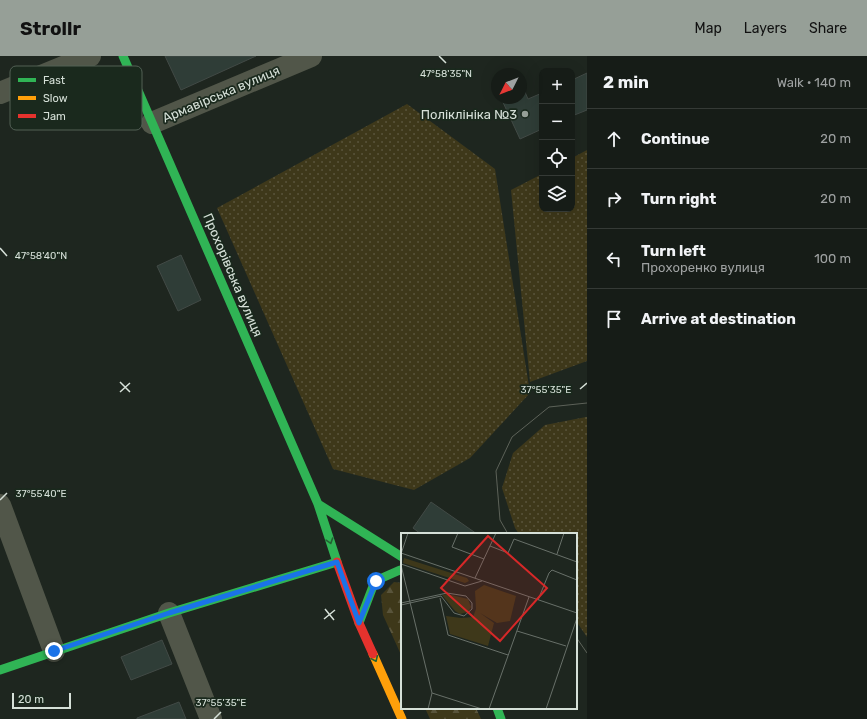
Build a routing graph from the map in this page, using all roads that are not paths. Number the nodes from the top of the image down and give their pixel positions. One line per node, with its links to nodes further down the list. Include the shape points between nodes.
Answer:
1 (90, 56): 4 (street)
2 (123, 56): 5 (street, Прохорівська вулиця)
3 (311, 56): 9 (street, Армавірська вулиця)
4 (66, 66)
5 (127, 66)
6 (10, 89): 7 (street)
7 (0, 93)
8 (142, 100): 9 (street, Прохорівська вулиця)
9 (152, 123): 10 (street, Прохорівська вулиця)
10 (318, 504): 12 (street); 13 (street, Прохорівська вулиця, one-way to 13)
11 (0, 505): 17 (street)
12 (401, 556)
13 (337, 562): 15 (street); 16 (street, Прохорівська вулиця)
14 (401, 570): 16 (street, via 376,581)
15 (169, 613): 17 (street); 20 (street)
16 (359, 623): 21 (street, Прохорівська вулиця, one-way to 21)
17 (54, 651): 18 (street)
18 (0, 670)
19 (497, 709): 22 (street)
20 (211, 719)
21 (402, 719)
22 (501, 719)

